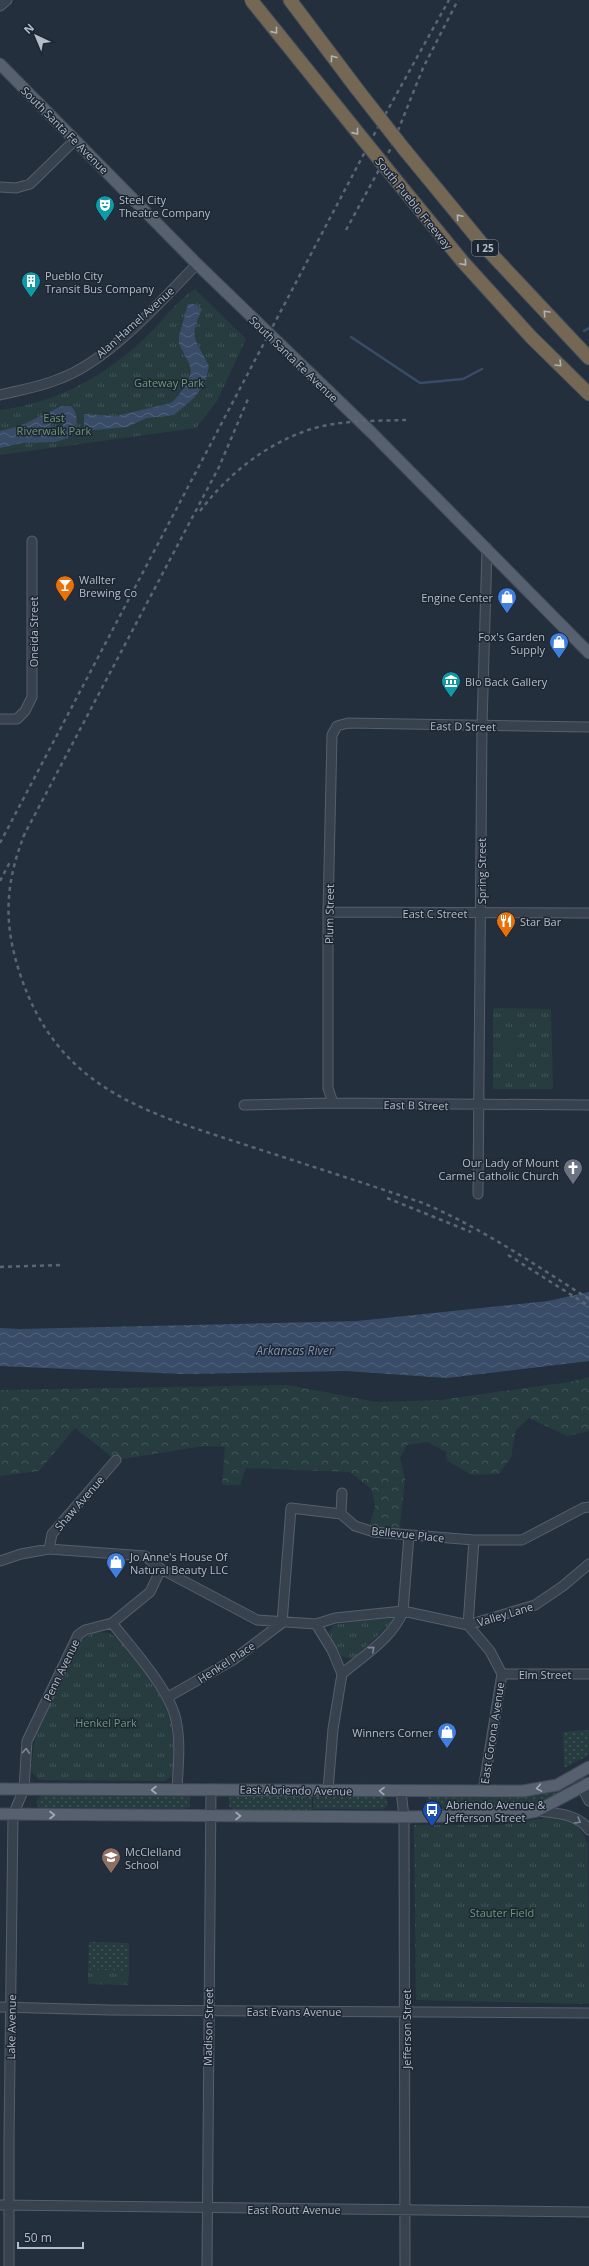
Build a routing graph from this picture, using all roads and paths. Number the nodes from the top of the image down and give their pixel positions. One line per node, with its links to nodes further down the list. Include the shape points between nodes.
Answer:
1 (7, 0): 4 (street)
2 (251, 0): 10 (highway, South Pueblo Freeway / I 25, one-way to 10, bridge, via 462,262 531,337)
3 (290, 0): 9 (highway, I 25, one-way to 3, bridge, via 483,245 404,149)
4 (0, 6)
5 (0, 64): 6 (main road, South Santa Fe Avenue)
6 (76, 140): 7 (street, via 30,184 16,188); 8 (main road, South Santa Fe Avenue)
7 (0, 187)
8 (197, 264): 11 (street, Alan Hamel Avenue, via 124,336 90,363 60,379); 13 (main road, South Santa Fe Avenue)
9 (589, 358)
10 (589, 394)
11 (0, 395)
12 (32, 541): 15 (street, Oneida Street, via 32,697 17,719)
13 (486, 548): 14 (main road, South Santa Fe Avenue); 17 (street, Spring Street)
14 (589, 653)
15 (0, 718)
16 (337, 726): 17 (street, East D Street, via 348,723); 19 (street, Plum Street, via 332,735)
17 (482, 726): 18 (street, East D Street); 20 (street, Spring Street)
18 (589, 727)
19 (328, 912): 20 (street, East C Street); 22 (street, Plum Street, via 328,1088)
20 (480, 913): 21 (street, East C Street); 25 (street, Spring Street)
21 (589, 913)
22 (333, 1103): 23 (street, East B Street); 25 (street, East B Street)
23 (244, 1105)
24 (589, 1105): 25 (street, East B Street)
25 (479, 1106): 26 (street, Spring Street)
26 (478, 1194)
27 (116, 1460): 33 (street, Shaw Avenue, via 52,1534)
28 (342, 1493): 30 (street)
29 (589, 1507): 32 (street, Bellevue Place, via 522,1540)
30 (341, 1514): 31 (street, Bellevue Place, via 355,1526 374,1532); 39 (street, via 291,1508)
31 (410, 1535): 32 (street, Bellevue Place); 37 (street)
32 (474, 1540): 41 (street, Valley Lane)
33 (49, 1549): 34 (street); 36 (street, via 145,1556)
34 (0, 1561)
35 (589, 1564): 41 (street, Valley Lane, via 535,1605)
36 (161, 1569): 38 (street, Penn Avenue, via 150,1592); 39 (street, via 257,1620)
37 (403, 1611): 40 (street, via 335,1618); 41 (street); 42 (street, one-way to 37, via 391,1632)
38 (112, 1623): 45 (street); 50 (street, Penn Avenue, one-way to 38, via 27,1741 78,1635 84,1630)
39 (282, 1623): 40 (street); 45 (street, Henkel Place, via 233,1660)
40 (316, 1624): 42 (street, via 332,1650)
41 (468, 1625): 43 (street, East Corona Avenue, via 490,1651)
42 (342, 1674): 53 (street, via 333,1729)
43 (502, 1674): 44 (street, Elm Street); 55 (street, East Corona Avenue)
44 (589, 1674)
45 (168, 1698): 52 (street, via 176,1718 179,1744)
46 (589, 1767): 47 (main road, East Abriendo Avenue)
47 (576, 1776): 48 (street); 55 (main road, East Abriendo Avenue, one-way to 55, via 557,1785 523,1791)
48 (586, 1785): 56 (street); 57 (main road)
49 (0, 1789): 50 (main road, East Abriendo Avenue)
50 (24, 1789): 52 (main road, East Abriendo Avenue, one-way to 50); 59 (street, Lake Avenue)
51 (211, 1789): 52 (main road, East Abriendo Avenue); 53 (main road, East Abriendo Avenue); 60 (street, Madison Street)
52 (177, 1790)
53 (328, 1790): 54 (main road, East Abriendo Avenue, one-way to 53)
54 (401, 1791): 55 (main road, East Abriendo Avenue); 61 (street, Jefferson Street)
55 (483, 1791)
56 (589, 1801)
57 (537, 1811): 61 (main road, via 487,1817); 62 (street, one-way to 62, via 562,1814 577,1820)
58 (0, 1814): 59 (main road)
59 (13, 1815): 60 (main road, one-way to 60); 64 (street, Lake Avenue)
60 (212, 1816): 61 (main road, one-way to 61); 65 (street, Madison Street)
61 (404, 1817): 66 (street, Jefferson Street)
62 (589, 1830)
63 (0, 2007): 64 (street, East Evans Avenue)
64 (11, 2007): 65 (street, East Evans Avenue); 68 (street, Lake Avenue)
65 (208, 2011): 66 (street, East Evans Avenue); 69 (street, Madison Street)
66 (406, 2011): 67 (street, East Evans Avenue); 70 (street, Jefferson Street)
67 (589, 2012)
68 (5, 2205): 69 (street, East Routt Avenue); 72 (street, Lake Avenue)
69 (207, 2208): 70 (street, East Routt Avenue); 73 (street, Madison Street)
70 (407, 2209): 71 (street, East Routt Avenue); 74 (street, Jefferson Street)
71 (589, 2212)
72 (9, 2266)
73 (207, 2266)
74 (406, 2266)

